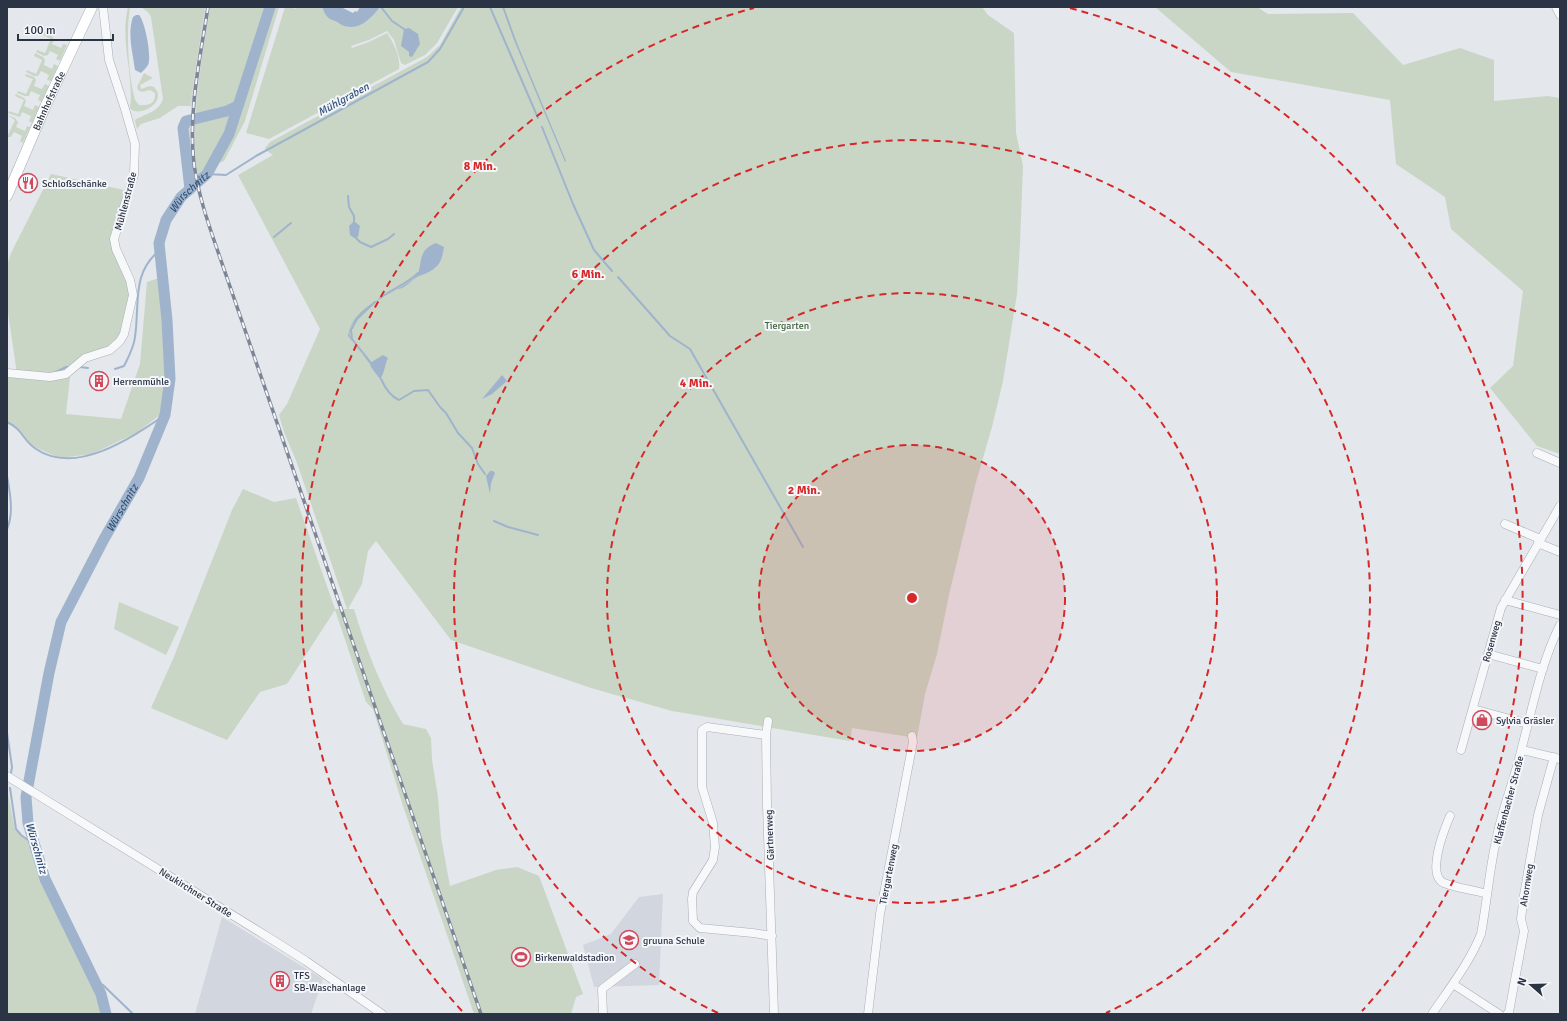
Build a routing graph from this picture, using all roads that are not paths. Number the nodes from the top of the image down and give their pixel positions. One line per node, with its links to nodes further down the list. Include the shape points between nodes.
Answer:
1 (92, 7): 5 (main road, Bahnhofstraße)
2 (103, 7): 6 (street, Mühlenstraße, via 109,60 135,144 134,175 114,239 133,295 124,334 110,350 85,358 66,374 50,377)
3 (1556, 7): 4 (street)
4 (1560, 15)
5 (7, 196)
6 (7, 373)
7 (1537, 453): 8 (street)
8 (1560, 463)
9 (1560, 506): 11 (street, Rosenweg)
10 (1505, 524): 11 (street)
11 (1539, 541): 12 (street); 13 (street, Rosenweg)
12 (1560, 552)
13 (1505, 600): 14 (street); 17 (street, Rosenweg)
14 (1560, 615)
15 (1560, 625): 16 (street, Klaffenbacher Straße)
16 (1557, 640): 18 (street, Klaffenbacher Straße)
17 (1488, 654): 18 (street); 19 (street, Rosenweg)
18 (1543, 669): 21 (street, Klaffenbacher Straße)
19 (1473, 710): 21 (street); 24 (street, Rosenweg)
20 (768, 721): 22 (street, Gärtnerweg)
21 (1528, 724): 25 (street, Klaffenbacher Straße)
22 (766, 735): 30 (street, Gärtnerweg); 30 (street, via 707,727 702,730 702,787 713,823 714,847 713,860 693,892 692,912 693,921 700,928)
23 (912, 736): 36 (street, Tiergartenweg, via 914,742 880,914)
24 (1461, 750)
25 (1522, 750): 26 (street); 29 (street, Klaffenbacher Straße, via 1496,841)
26 (1557, 758): 39 (street, Ahornweg, via 1538,815 1521,919 1524,931)
27 (7, 776): 33 (street, Neukirchner Straße, via 306,961)
28 (1450, 816): 29 (street, via 1435,869 1438,878 1444,883)
29 (1487, 894): 32 (street, Klaffenbacher Straße, via 1477,944)
30 (772, 936): 35 (street, Gärtnerweg)
31 (635, 964): 34 (street, via 602,989)
32 (1453, 984): 37 (street, Klaffenbacher Straße); 38 (street)
33 (382, 1014)
34 (603, 1014)
35 (774, 1014)
36 (868, 1014)
37 (1432, 1014)
38 (1499, 1014)
39 (1507, 1014)

